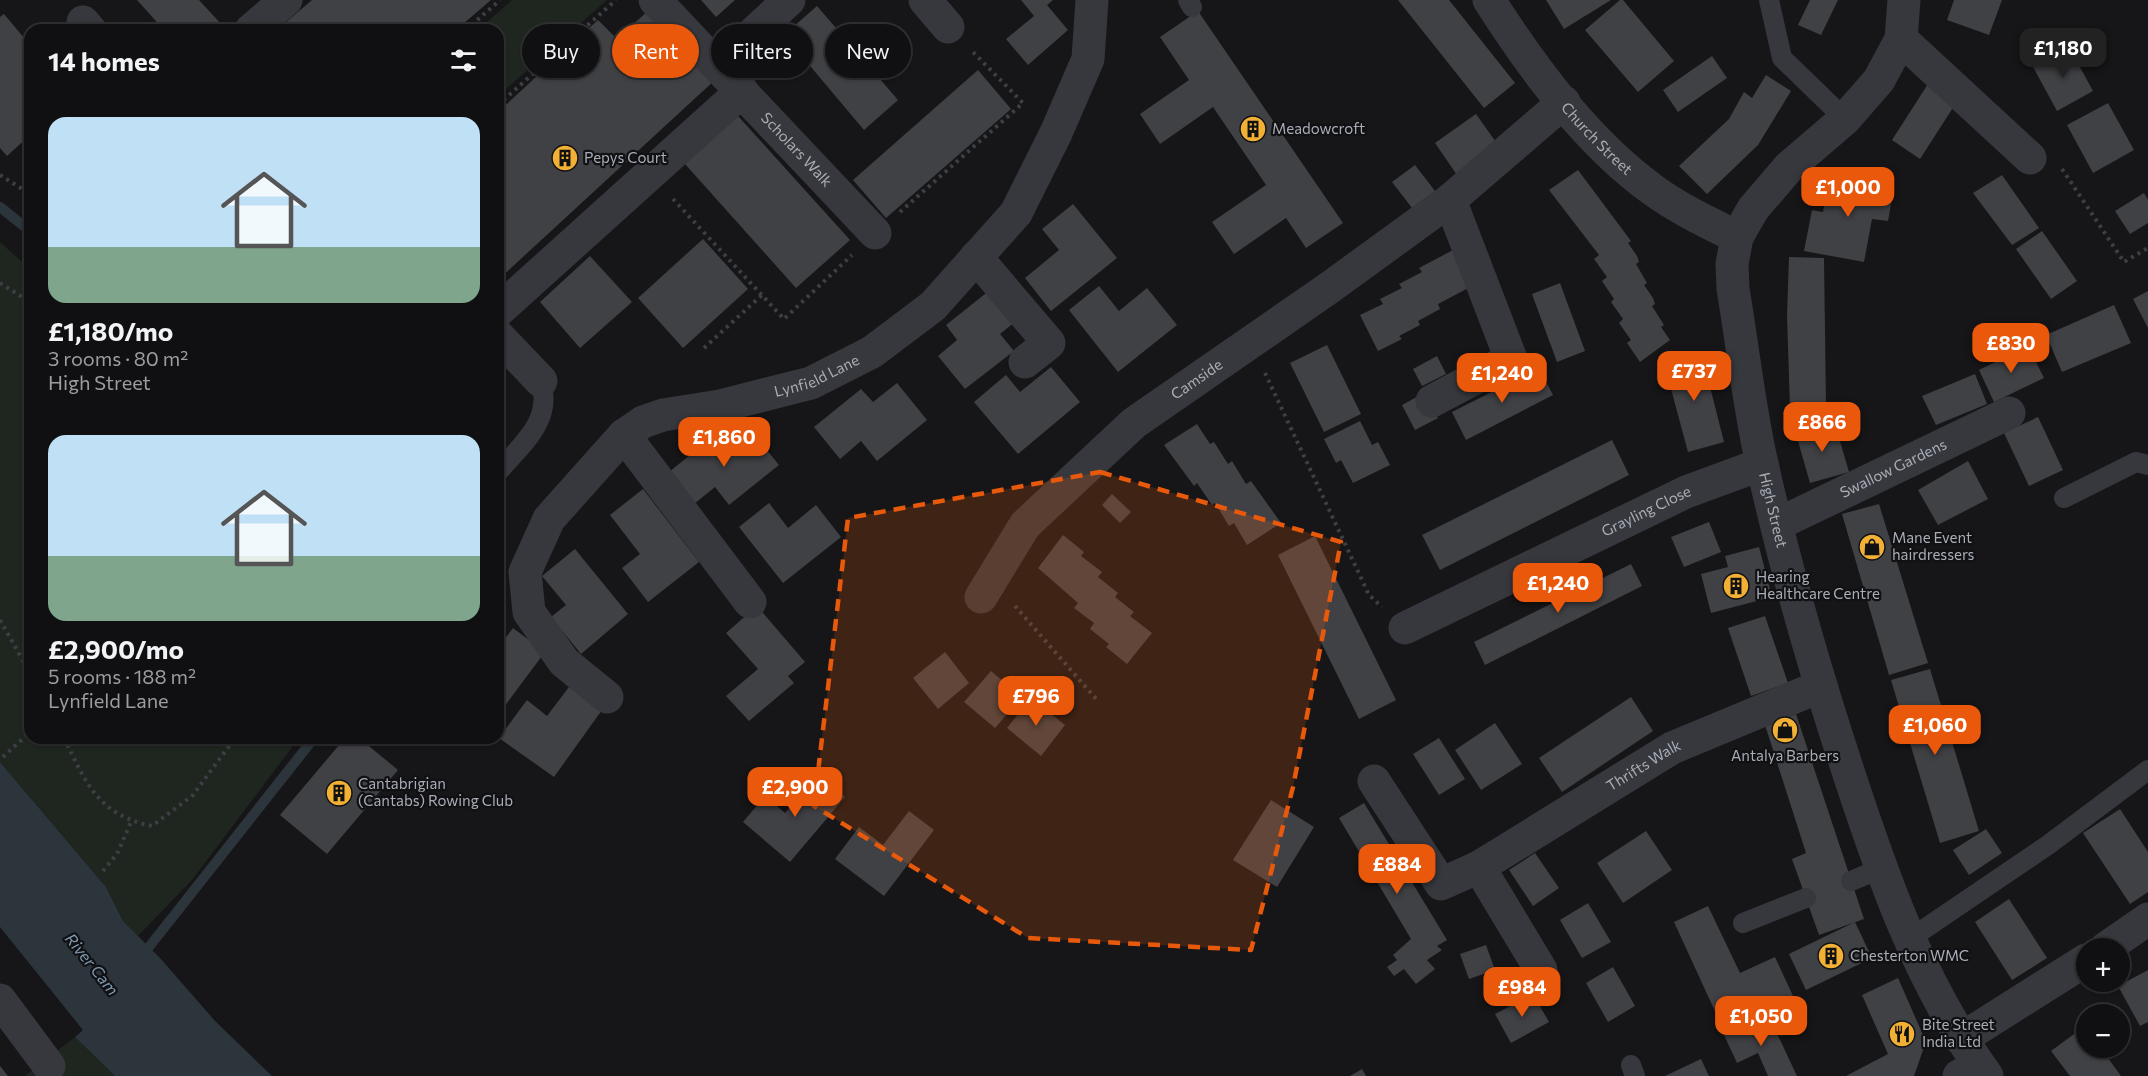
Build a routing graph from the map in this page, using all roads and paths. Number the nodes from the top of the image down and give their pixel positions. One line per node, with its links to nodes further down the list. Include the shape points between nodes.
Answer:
1 (286, 0): 11 (street)
2 (500, 0): 12 (path)
3 (616, 0): 19 (path)
4 (655, 0): 16 (street, Scholars Walk)
5 (789, 0): 13 (street)
6 (925, 0): 14 (street)
7 (1092, 0): 29 (street, Lynfield Lane, via 1088,59 1056,134 1016,213)
8 (1490, 0): 20 (street, Church Street)
9 (1769, 0): 21 (lane, via 1782,58)
10 (1904, 0): 15 (street, High Street)
11 (257, 24)
12 (473, 24)
13 (763, 24)
14 (948, 27)
15 (1901, 39): 21 (street, High Street, via 1879,80); 22 (street)
16 (711, 59)
17 (730, 78): 18 (street, Scholars Walk)
18 (742, 91): 26 (street, Scholars Walk); 33 (street)
19 (504, 100)
20 (1564, 102): 25 (street, Camside); 27 (street, Church Street, via 1618,161 1654,191)
21 (1845, 119): 27 (street, High Street, via 1789,167 1753,209)
22 (2030, 158): 28 (path, via 2062,169 2124,262)
23 (0, 175): 24 (path)
24 (24, 190)
25 (1450, 200): 35 (street, Camside); 39 (street, via 1511,359)
26 (876, 233)
27 (1737, 237): 43 (street, High Street, via 1733,289)
28 (2148, 248)
29 (976, 257): 37 (street, via 1049,343); 41 (street, Lynfield Lane, via 933,306 872,352 812,383 720,406 663,415)
30 (0, 283): 32 (path)
31 (762, 295): 36 (path)
32 (24, 298)
33 (504, 306)
34 (504, 342): 38 (street)
35 (1250, 342): 47 (street, Camside, via 1134,423 1025,525); 50 (path, via 1369,595)
36 (704, 348)
37 (1025, 362)
38 (541, 381): 42 (lane, via 546,398 539,424)
39 (1432, 401)
40 (2009, 413): 46 (street, Swallow Gardens)
41 (624, 435): 48 (street); 53 (street, Lynfield Lane, via 549,519 525,572 529,612 564,662)
42 (504, 465)
43 (1762, 465): 46 (street, High Street); 50 (street, Grayling Close, via 1686,492)
44 (2148, 465): 45 (lane, via 2136,462)
45 (2064, 498)
46 (1778, 524): 52 (street, High Street)
47 (986, 588): 54 (path)
48 (750, 602)
49 (0, 620): 51 (path)
50 (1405, 628)
51 (24, 662)
52 (1821, 686): 62 (street, Thrifts Walk, via 1672,748); 68 (street, High Street, via 1865,875)
53 (607, 697)
54 (1097, 700)
55 (24, 738): 58 (path)
56 (67, 744): 61 (path, via 89,789 110,811)
57 (231, 744): 61 (path, via 194,795 152,825)
58 (3, 757)
59 (2148, 770): 68 (lane, via 2048,845)
60 (1374, 781): 62 (street, Thrifts Walk, via 1441,884)
61 (131, 822): 63 (path, via 117,854)
62 (1479, 867): 70 (street)
63 (103, 872)
64 (1806, 898): 66 (lane)
65 (2148, 919): 67 (street)
66 (1743, 923)
67 (2120, 938)
68 (1908, 940): 72 (street, High Street)
69 (2076, 969): 72 (street)
70 (1541, 970)
71 (0, 1000): 73 (street)
72 (1972, 1064)
73 (49, 1066)

